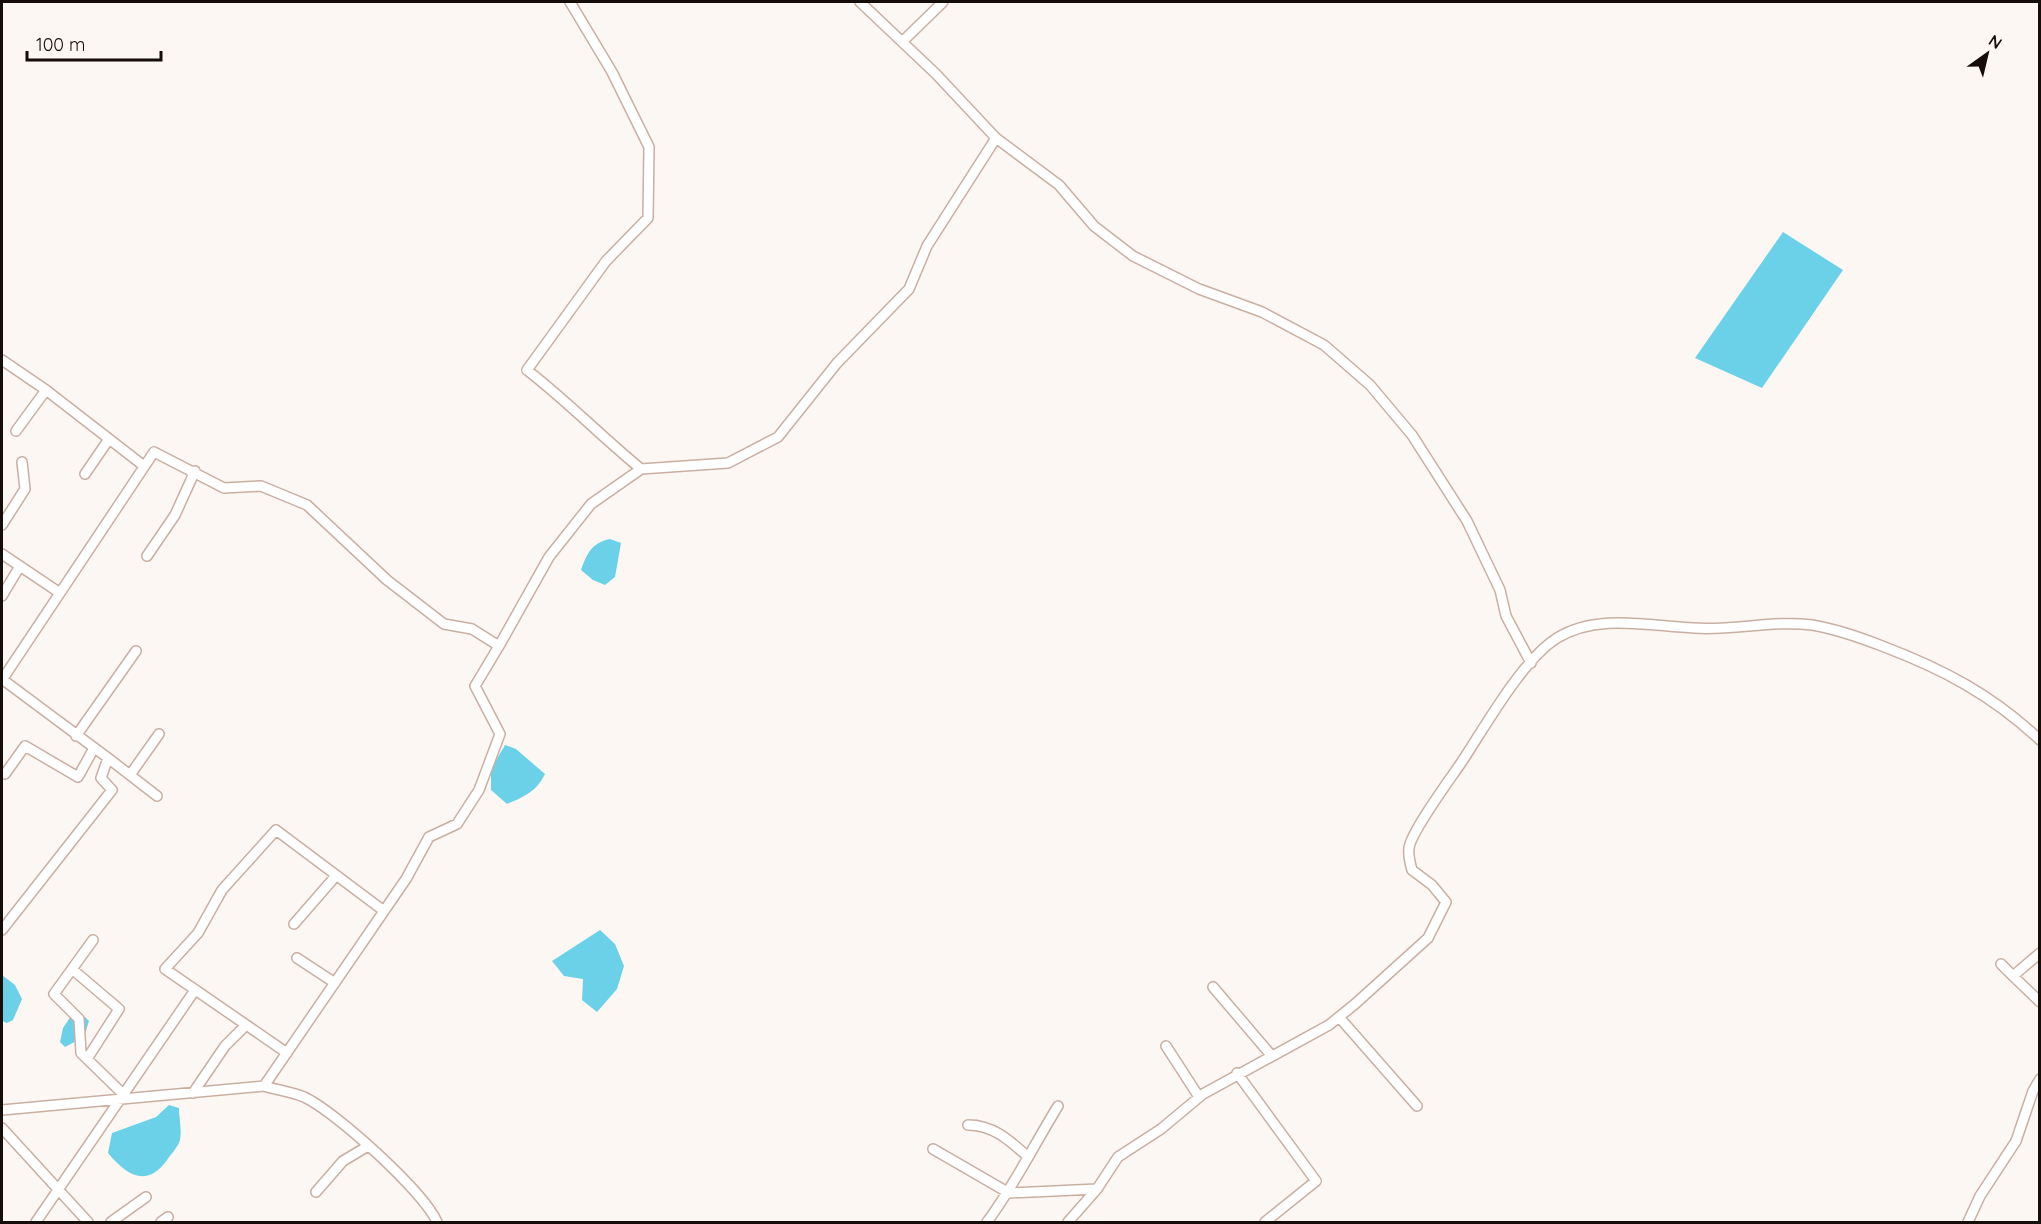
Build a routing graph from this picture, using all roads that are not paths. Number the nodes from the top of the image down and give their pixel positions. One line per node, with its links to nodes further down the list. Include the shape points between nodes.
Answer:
1 (570, 2): 12 (street, via 612,72 649,147 648,218 606,261 527,370)
2 (860, 2): 4 (street)
3 (943, 2): 4 (street)
4 (902, 42): 5 (street)
5 (996, 138): 12 (street, via 927,246 909,289 837,363 778,437 728,463); 23 (street, via 1059,185 1094,226 1133,256 1199,289 1262,312 1324,345 1370,385 1412,435 1467,521 1500,590 1506,616)
6 (2, 360): 7 (street)
7 (46, 390): 8 (street); 9 (street)
8 (16, 431)
9 (110, 439): 11 (street); 14 (street)
10 (22, 462): 15 (street, via 25,489)
11 (144, 466): 13 (street, via 154,452); 19 (street)
12 (641, 469): 21 (street, via 591,504 549,557)
13 (195, 471): 16 (street, via 175,515); 21 (street, via 224,488 261,486 307,505 387,580 444,624 472,628)
14 (85, 474)
15 (2, 525)
16 (147, 556)
17 (3, 559): 18 (street)
18 (20, 566): 19 (street); 20 (street)
19 (60, 593): 24 (street)
20 (2, 596)
21 (499, 646): 34 (street, via 475,686 500,734 479,790 457,824 429,837)
22 (136, 651): 26 (street)
23 (1531, 663): 27 (street, via 1556,638 1583,625 1602,622 1704,629 1811,625 1861,638 1963,681 2014,716); 47 (street, via 1437,798 1409,846 1412,870 1446,902 1428,938)
24 (2, 680): 26 (street)
25 (159, 734): 31 (street)
26 (76, 736): 28 (street)
27 (2040, 740)
28 (94, 748): 29 (street); 30 (street, via 78,777 25,746)
29 (108, 758): 31 (street); 36 (street, via 101,778 112,790)
30 (5, 774)
31 (130, 775): 32 (street)
32 (157, 796)
33 (334, 878): 35 (street)
34 (384, 911): 43 (street); 45 (street, via 276,830 222,890 198,933 165,969)
35 (294, 924)
36 (2, 930)
37 (93, 940): 41 (street)
38 (2040, 953): 42 (street)
39 (297, 958): 43 (street)
40 (2001, 964): 42 (street)
41 (72, 969): 52 (street, via 54,994 79,1019 81,1053); 52 (street, via 119,1009)
42 (2013, 976): 46 (street)
43 (335, 983): 50 (street)
44 (1213, 987): 51 (street)
45 (195, 990): 48 (street); 57 (street)
46 (2040, 1002)
47 (1339, 1017): 51 (street); 60 (street)
48 (246, 1025): 50 (street); 56 (street, via 225,1046)
49 (1166, 1046): 58 (street)
50 (287, 1053): 55 (street)
51 (1271, 1055): 53 (street)
52 (87, 1059): 57 (street)
53 (1237, 1073): 58 (street); 72 (street, via 1316,1181)
54 (2040, 1079): 79 (street, via 2016,1141)
55 (264, 1086): 56 (street); 64 (street, via 303,1097 332,1114)
56 (193, 1093): 57 (street)
57 (123, 1097): 61 (street); 68 (street)
58 (1199, 1097): 67 (street, via 1161,1129 1118,1157)
59 (1058, 1106): 66 (street)
60 (1417, 1107)
61 (2, 1110)
62 (968, 1125): 66 (street, via 983,1125 996,1131)
63 (2, 1128): 68 (street)
64 (368, 1146): 69 (street, via 343,1161); 76 (street, via 423,1202)
65 (933, 1149): 70 (street)
66 (1027, 1156): 70 (street)
67 (1097, 1189): 70 (street); 78 (street)
68 (59, 1190): 73 (street); 74 (street)
69 (316, 1192)
70 (1008, 1193): 77 (street)
71 (146, 1197): 75 (street)
72 (1269, 1221)
73 (36, 1222)
74 (88, 1222)
75 (111, 1222)
76 (437, 1222)
77 (987, 1222)
78 (1068, 1222)
79 (1968, 1222)

